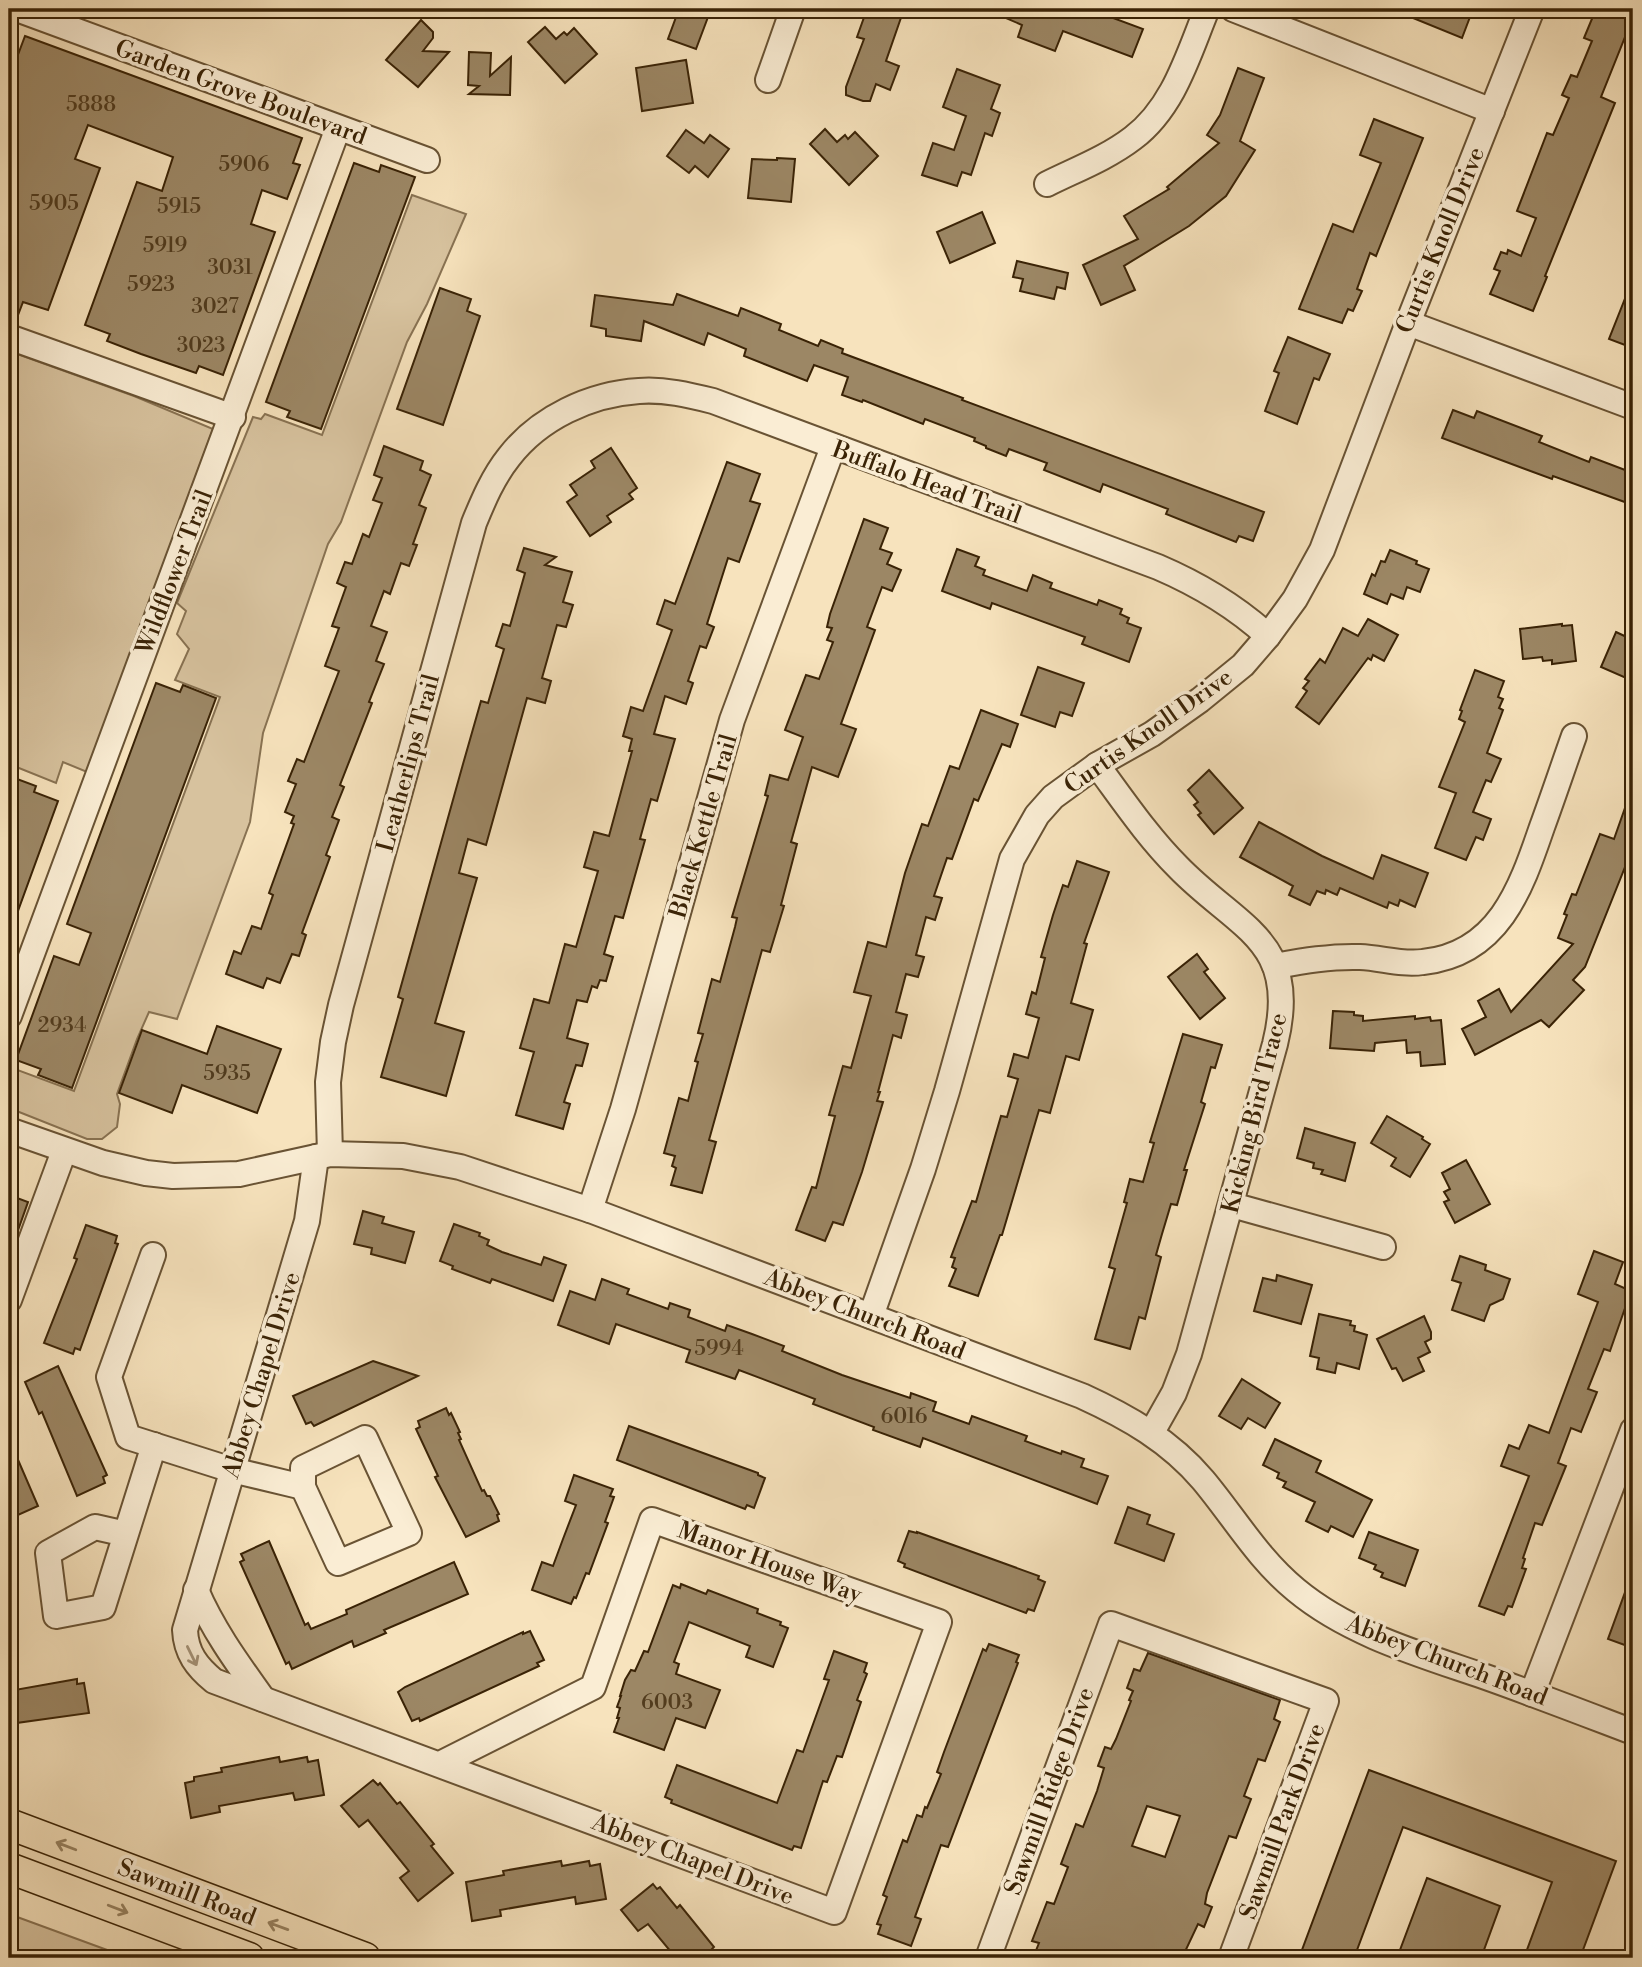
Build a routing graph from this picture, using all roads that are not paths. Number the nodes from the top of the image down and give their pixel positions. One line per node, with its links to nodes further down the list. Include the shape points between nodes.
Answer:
1 (17, 9): 8 (street, Garden Grove Boulevard)
2 (793, 9): 6 (street)
3 (1207, 9): 10 (street, via 1180,77 1147,126 1104,156)
4 (1233, 9): 7 (street)
5 (1532, 9): 7 (street, Curtis Knoll Drive)
6 (768, 80)
7 (1492, 111): 11 (street, Curtis Knoll Drive)
8 (338, 128): 9 (street, Garden Grove Boulevard); 15 (street, Wildflower Trail)
9 (426, 160)
10 (1047, 184)
11 (1408, 323): 13 (street); 17 (street, Curtis Knoll Drive, via 1322,550)
12 (9, 337): 15 (street)
13 (1633, 407)
14 (568, 409): 16 (street, Buffalo Head Trail, via 604,396 640,391 678,393 713,401); 24 (street, Leatherlips Trail, via 509,456 474,523 341,1004 328,1082)
15 (233, 416): 21 (street, Wildflower Trail)
16 (833, 447): 17 (street, Buffalo Head Trail, via 1167,570 1208,590); 26 (street, Black Kettle Trail, via 732,720 623,1109)
17 (1268, 636): 19 (street, Curtis Knoll Drive, via 1200,701)
18 (1574, 736): 20 (street, via 1522,883 1493,928 1471,945 1426,962 1404,964 1360,957)
19 (1097, 765): 20 (street, Kicking Bird Trace, via 1153,840 1257,935); 30 (street, Curtis Knoll Drive, via 1052,797 1012,859 923,1169)
20 (1275, 966): 25 (street, Kicking Bird Trace, via 1282,1017)
21 (9, 1016)
22 (9, 1130): 23 (street, Abbey Church Road)
23 (64, 1151): 24 (street, Abbey Church Road, via 124,1169 173,1176 239,1174); 29 (street)
24 (323, 1155): 26 (street, Abbey Church Road, via 403,1156 437,1162); 34 (street, Abbey Chapel Drive)
25 (1232, 1205): 27 (street); 32 (street, Kicking Bird Trace, via 1189,1354)
26 (590, 1210): 30 (street, Abbey Church Road)
27 (1382, 1247)
28 (153, 1255): 33 (street, via 109,1377 128,1437)
29 (9, 1300)
30 (871, 1316): 32 (street, Abbey Church Road, via 1082,1396)
31 (1633, 1430): 40 (street)
32 (1152, 1432): 40 (street, Abbey Church Road, via 1202,1479 1265,1561 1296,1591 1367,1634)
33 (155, 1445): 34 (street); 36 (street)
34 (232, 1470): 35 (street); 37 (street, Abbey Chapel Drive)
35 (303, 1487): 35 (street, via 303,1468 365,1438 409,1533 338,1563)
36 (126, 1534)
37 (196, 1590): 41 (street, via 208,1619); 41 (street, Abbey Chapel Drive, one-way to 41, via 185,1630 194,1661 214,1681)
38 (939, 1622): 43 (street, Manor House Way, via 652,1520 593,1687); 43 (street, Abbey Chapel Drive, via 834,1912)
39 (1111, 1624): 48 (street, Sawmill Ridge Drive); 49 (street, Sawmill Park Drive, via 1326,1701)
40 (1532, 1694): 42 (street, Abbey Church Road)
41 (263, 1699): 43 (street, Abbey Chapel Drive)
42 (1633, 1732)
43 (440, 1764)
44 (9, 1824): 47 (main road, Sawmill Road, one-way to 44)
45 (9, 1868): 46 (main road, Sawmill Road, one-way to 46)
46 (249, 1958)
47 (365, 1958)
48 (988, 1958)
49 (1231, 1958)

